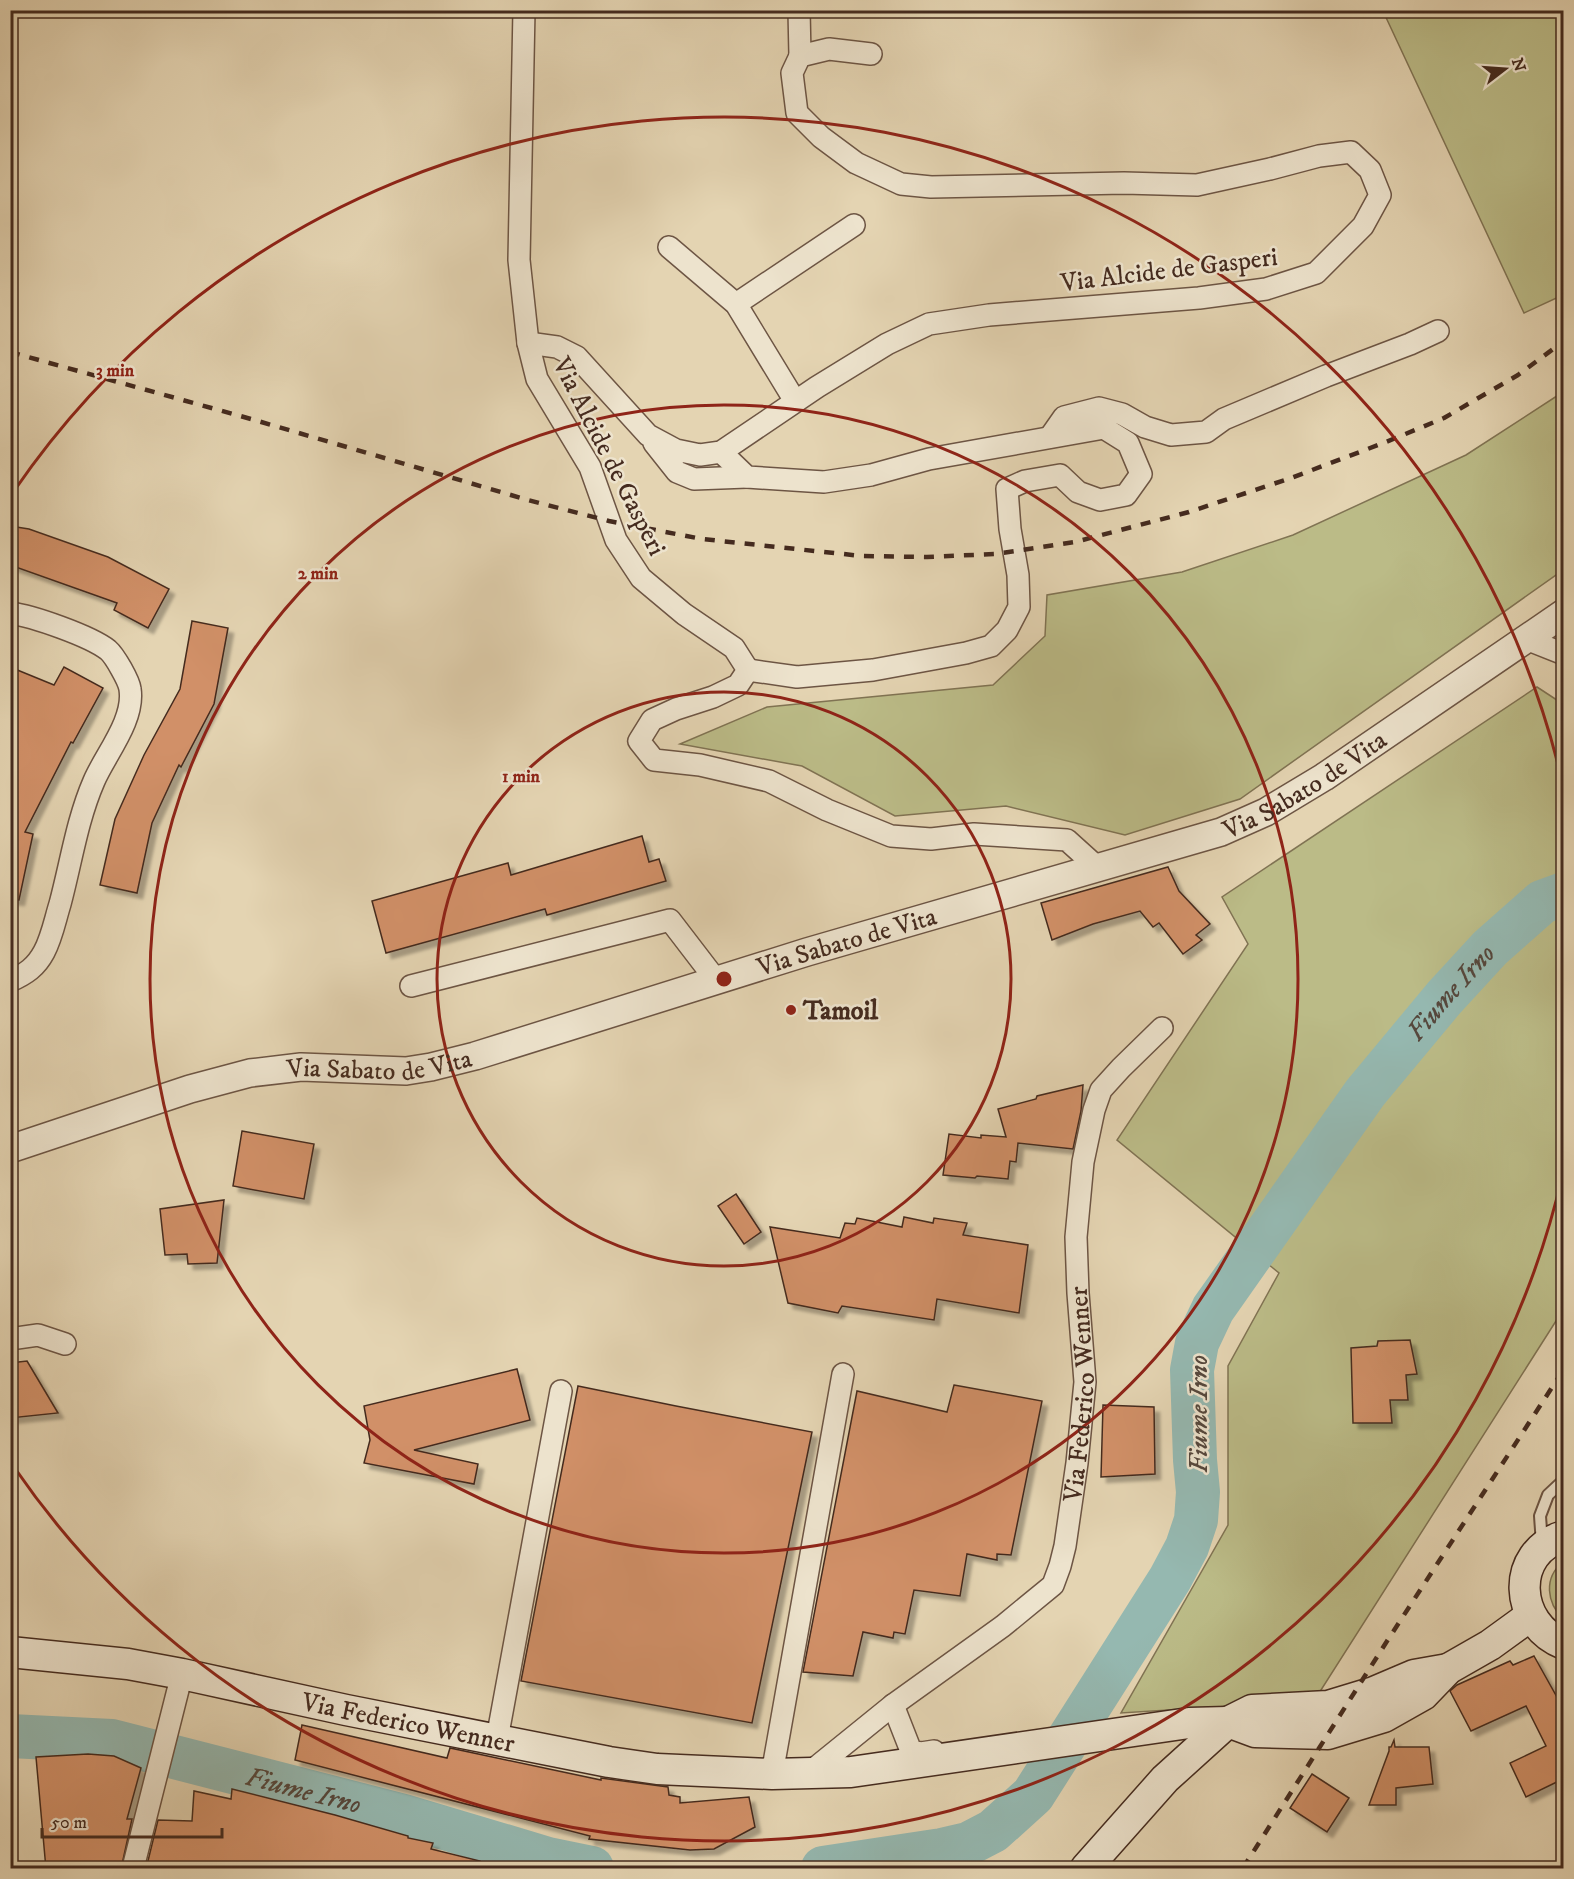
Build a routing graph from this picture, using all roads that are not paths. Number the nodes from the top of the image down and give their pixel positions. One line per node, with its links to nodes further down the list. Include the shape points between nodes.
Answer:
1 (524, 10): 9 (street, Via Alcide de Gasperi, via 519,260)
2 (799, 10): 4 (street)
3 (871, 54): 4 (street, via 829,49)
4 (800, 56): 10 (street, Via Alcide de Gasperi, via 792,73 797,113 856,164 901,184 1197,185 1351,152 1370,170 1380,195 1363,226 1316,273 1266,289 929,324 887,344)
5 (854, 225): 7 (street)
6 (669, 247): 7 (street)
7 (736, 304): 10 (street)
8 (1438, 331): 12 (street, via 1224,419 1206,432 1171,435 1099,408 1064,417)
9 (528, 343): 11 (street, Via Alcide de Gasperi, via 557,347 577,357); 19 (street, Via Alcide de Gasperi, via 537,379 590,467 616,540 641,578 734,648)
10 (795, 401): 13 (street, Via Alcide de Gasperi)
11 (648, 435): 13 (street, Via Alcide de Gasperi, via 676,450 700,455); 14 (street, via 676,472 694,479)
12 (1050, 437): 14 (street, via 824,482); 19 (street, via 1104,429 1128,443 1141,474 1126,495 1100,500 1078,492 1060,475 1025,481 1007,489 1019,607 1007,630 991,646 873,670 797,677)
13 (721, 452): 14 (street)
14 (747, 477)
15 (10, 613): 22 (street, via 87,637 110,651 130,688 129,708 118,737 94,780 81,816 48,942 26,975)
16 (1563, 613): 17 (street, Via Sabato de Vita)
17 (1526, 639): 18 (street); 20 (street, Via Sabato de Vita, via 1266,812 1221,832)
18 (1563, 654)
19 (748, 670): 20 (street, via 738,685 652,720 639,741 654,760 700,765 769,781 891,836 931,839 974,834 1067,840)
20 (1098, 868): 21 (street, Via Sabato de Vita)
21 (716, 980): 23 (street, via 670,920); 25 (street, Via Sabato de Vita, via 431,1067 378,1072 301,1067 250,1073)
22 (10, 981)
23 (411, 986)
24 (1162, 1028): 36 (street, Via Federico Wenner, via 1101,1090 1083,1162 1076,1237 1085,1382 1065,1546 1053,1585)
25 (10, 1149)
26 (10, 1338): 27 (street, via 38,1335)
27 (65, 1344)
28 (843, 1374): 41 (street)
29 (561, 1390): 38 (street)
30 (1563, 1480): 31 (lane, via 1548,1495 1540,1516)
31 (1553, 1542): 32 (main road, via 1531,1562 1525,1580 1524,1598)
32 (1530, 1616): 33 (main road, via 1540,1630); 37 (main road, Via Federico Wenner, via 1448,1669 1424,1695 1384,1717 1328,1734 1255,1732)
33 (1563, 1644)
34 (10, 1652): 35 (main road, Via Federico Wenner, via 106,1661)
35 (182, 1674): 38 (main road, Via Federico Wenner); 42 (street)
36 (893, 1705): 39 (street, Via Federico Wenner, via 909,1748 915,1752 975,1743); 40 (street, Via Federico Wenner)
37 (1228, 1722): 39 (main road, Via Federico Wenner, via 1189,1723); 43 (main road, via 1165,1779)
38 (497, 1739): 41 (main road, Via Federico Wenner, via 657,1769)
39 (1012, 1749): 40 (main road, Via Federico Wenner, via 851,1772)
40 (808, 1773): 41 (main road, Via Federico Wenner)
41 (771, 1774)
42 (133, 1869)
43 (1086, 1869)

